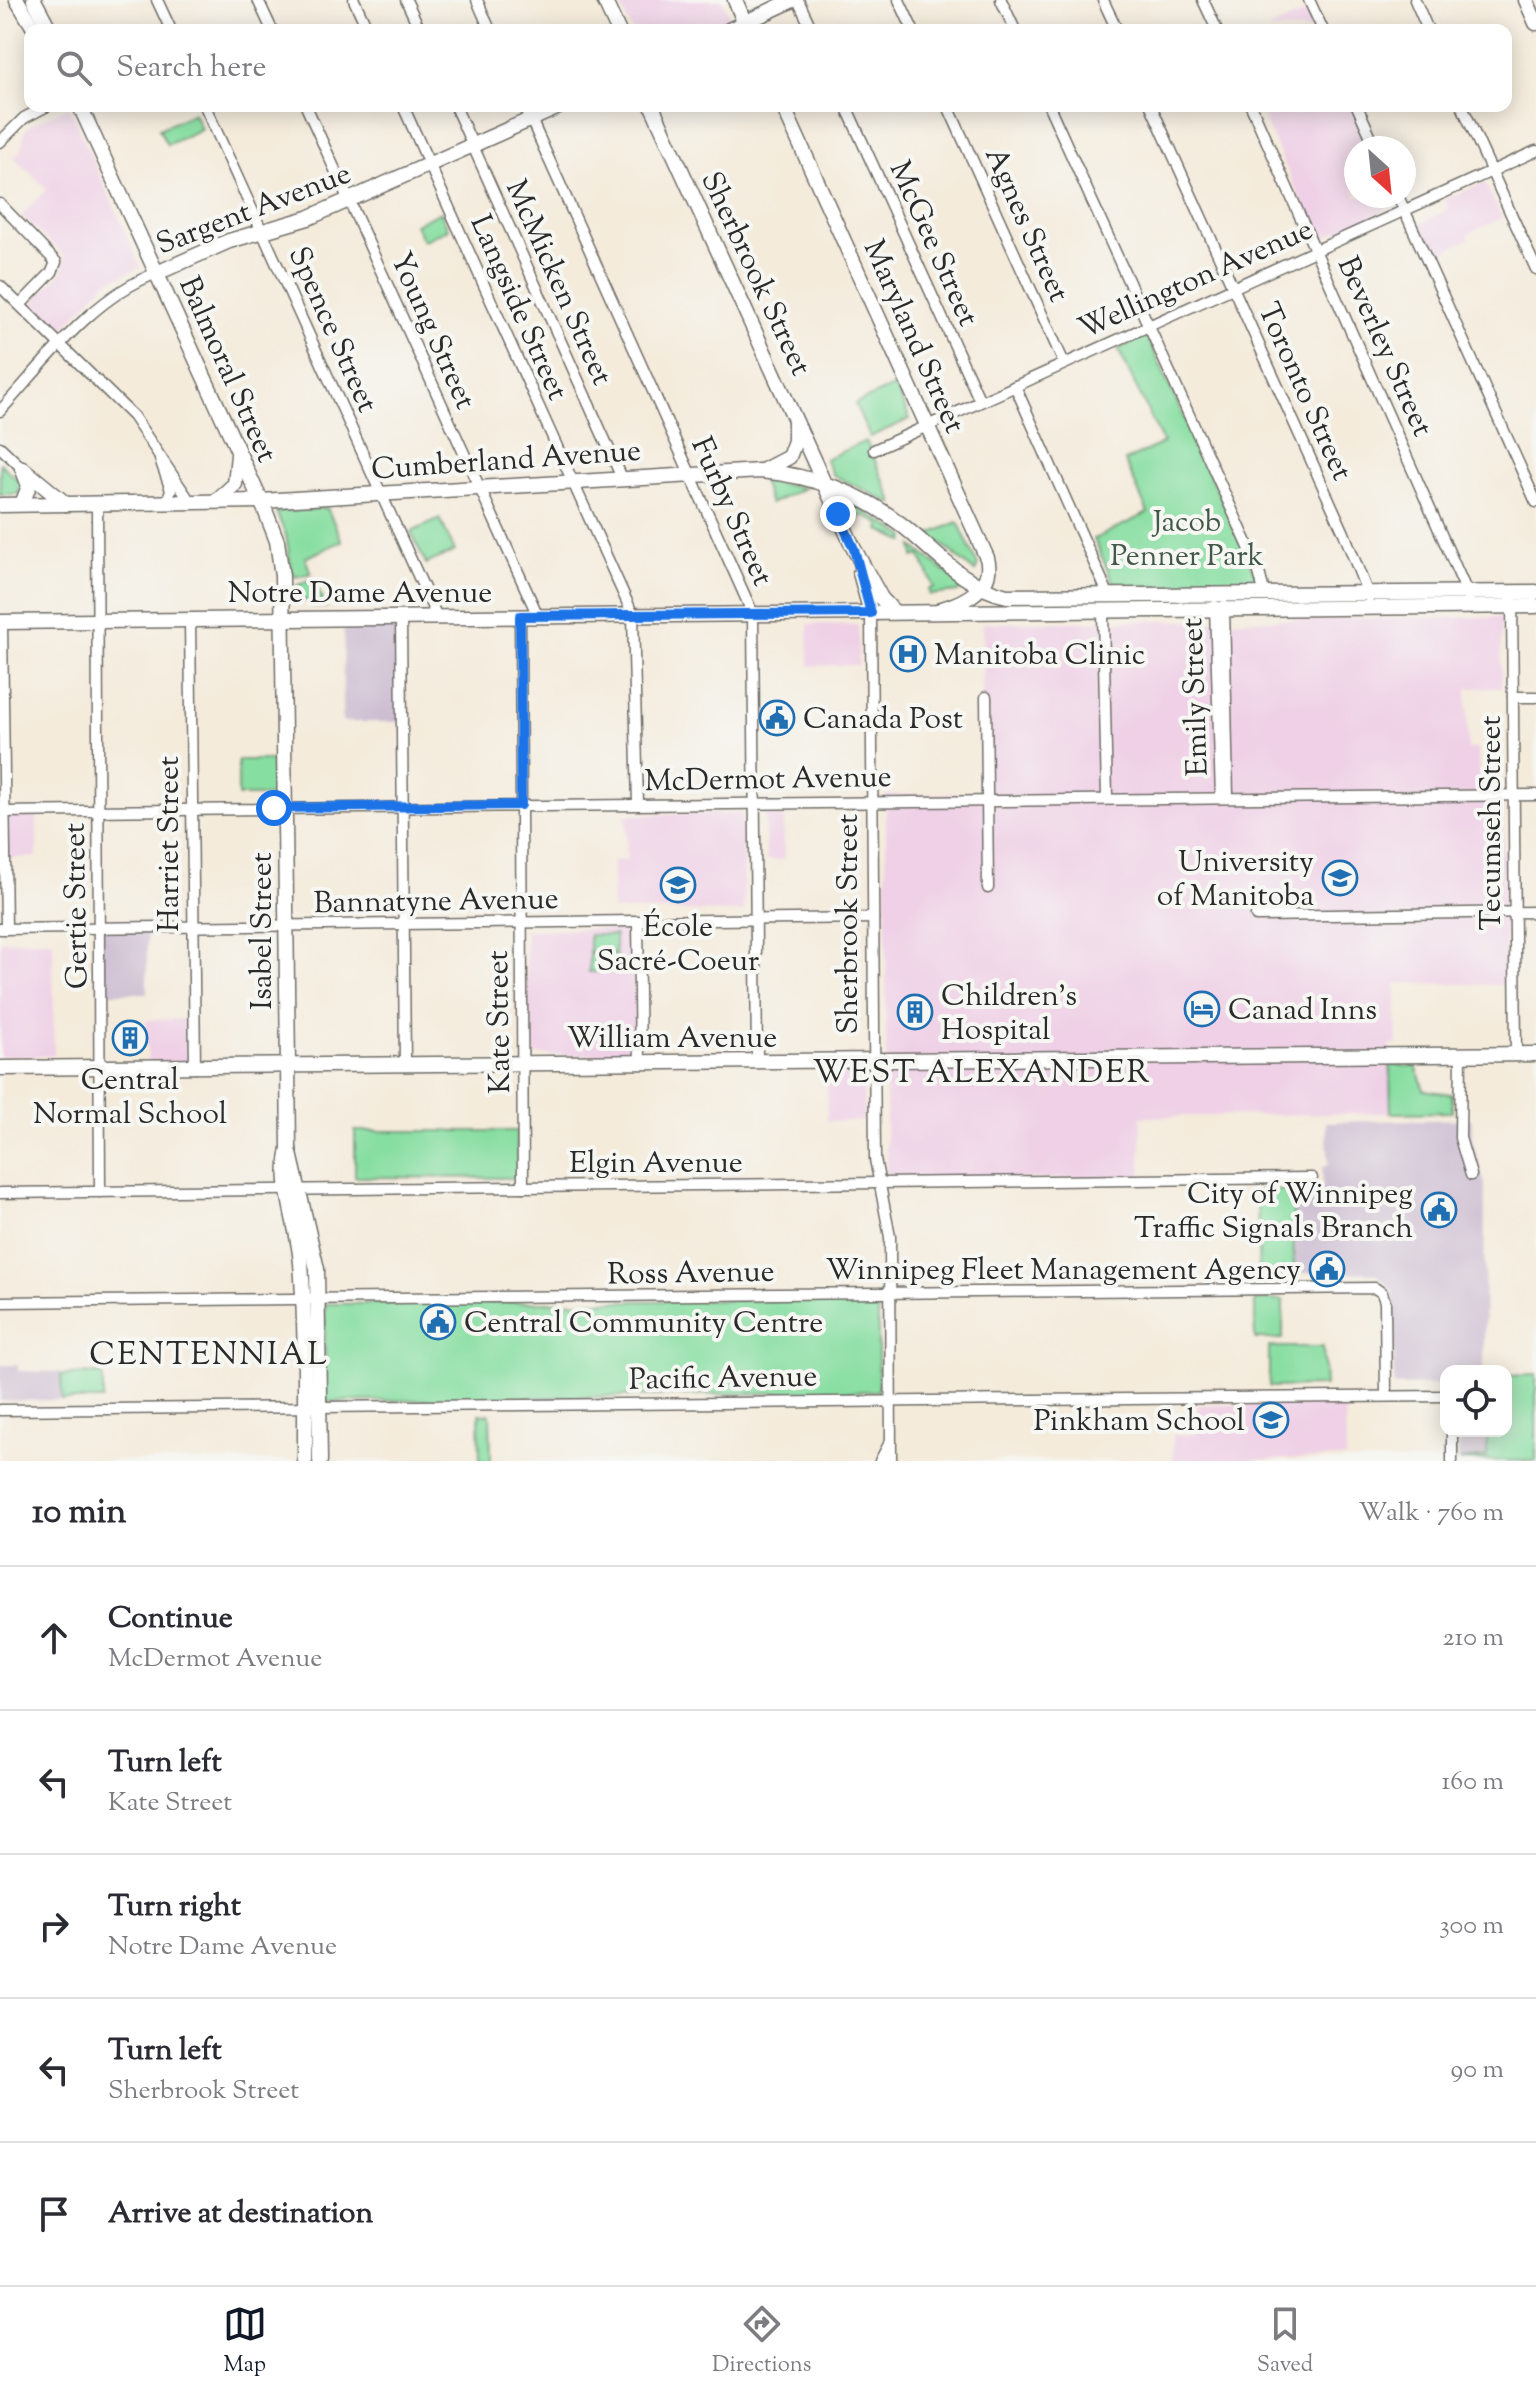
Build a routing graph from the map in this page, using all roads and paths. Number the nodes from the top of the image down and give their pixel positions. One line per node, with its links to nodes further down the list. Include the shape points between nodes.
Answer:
1 (17, 0): 19 (main road)
2 (34, 0): 20 (main road)
3 (157, 0): 21 (street)
4 (258, 0): 22 (street)
5 (354, 0): 23 (street)
6 (406, 0): 24 (street)
7 (477, 0): 25 (street)
8 (604, 0): 26 (main road)
9 (735, 0): 27 (main road)
10 (796, 0): 28 (main road); 29 (street)
11 (899, 0): 30 (street)
12 (1001, 0): 31 (street)
13 (1103, 0): 32 (street)
14 (1203, 0): 33 (street)
15 (1309, 0): 34 (street)
16 (1415, 0): 35 (street)
17 (1526, 0): 18 (main road)
18 (1536, 23)
19 (31, 24)
20 (47, 24)
21 (168, 24)
22 (269, 24)
23 (365, 24)
24 (417, 24)
25 (487, 24)
26 (615, 24)
27 (746, 24)
28 (751, 24)
29 (809, 24)
30 (910, 24)
31 (1012, 24)
32 (1114, 24)
33 (1214, 24)
34 (1320, 24)
35 (1425, 24)
36 (36, 112): 53 (street)
37 (83, 112): 65 (main road, Balmoral Street)
38 (208, 112): 62 (street, Spence Street)
39 (309, 112): 58 (street, Young Street)
40 (406, 112): 56 (street, Langside Street)
41 (458, 112): 54 (street, McMicken Street)
42 (655, 112): 75 (main road, Sherbrook Street)
43 (786, 112): 76 (main road, Maryland Street)
44 (849, 112): 73 (street, McGee Street)
45 (951, 112): 71 (street, Agnes Street)
46 (1052, 112): 69 (street)
47 (1154, 112): 67 (street, Toronto Street)
48 (1254, 112): 63 (street, Beverley Street)
49 (1360, 112): 52 (street)
50 (1465, 112): 57 (street)
51 (528, 113): 54 (main road, Sargent Avenue); 83 (street, Furby Street)
52 (1371, 136)
53 (0, 142)
54 (473, 145): 56 (main road, Sargent Avenue); 84 (street, McMicken Street)
55 (1536, 151): 57 (street, Wellington Avenue)
56 (429, 164): 58 (main road, Sargent Avenue); 85 (street, Langside Street)
57 (1492, 171): 61 (street, Wellington Avenue); 64 (street)
58 (349, 200): 62 (main road, Sargent Avenue); 87 (street, Young Street)
59 (0, 204): 68 (street, via 56,262)
60 (1403, 208): 61 (street)
61 (1404, 211): 63 (street, Wellington Avenue); 91 (street)
62 (262, 230): 65 (main road, Sargent Avenue); 88 (street, Spence Street)
63 (1317, 250): 67 (street, Wellington Avenue); 100 (street, Beverley Street)
64 (1536, 269)
65 (157, 273): 70 (street, Sargent Avenue, via 116,292); 79 (main road, Balmoral Street)
66 (0, 286): 68 (street)
67 (1232, 288): 69 (street, Wellington Avenue); 101 (street, Toronto Street)
68 (20, 305): 70 (street)
69 (1149, 326): 71 (street, Wellington Avenue); 103 (street, via 1257,565)
70 (62, 346): 74 (street, Sargent Avenue); 80 (street, via 140,423)
71 (1064, 363): 72 (street, Wellington Avenue)
72 (1015, 386): 73 (street, Wellington Avenue); 104 (street)
73 (980, 401): 76 (street, Wellington Avenue)
74 (0, 411)
75 (795, 419): 82 (main road, via 789,457); 86 (main road, Sherbrook Street)
76 (926, 425): 78 (street, Wellington Avenue); 99 (main road, Maryland Street, via 987,558 988,575)
77 (0, 447): 81 (street)
78 (874, 450)
79 (238, 451): 89 (main road, via 235,484); 90 (main road, Balmoral Street)
80 (160, 457): 92 (street); 95 (street, via 171,490)
81 (22, 468): 93 (main road, via 29,486); 94 (main road)
82 (760, 471): 83 (main road, Cumberland Avenue); 86 (main road, Cumberland Avenue)
83 (692, 474): 84 (main road, Cumberland Avenue); 114 (street, Furby Street)
84 (622, 478): 85 (main road, Cumberland Avenue)
85 (572, 480): 87 (main road, Cumberland Avenue); 115 (street, Langside Street)
86 (824, 484): 98 (main road, Sherbrook Street); 99 (main road, Cumberland Avenue, via 886,513)
87 (479, 487): 88 (main road, Cumberland Avenue); 117 (street, Young Street)
88 (382, 493): 90 (main road, Cumberland Avenue); 118 (street, Spence Street)
89 (216, 501): 90 (main road, Cumberland Avenue); 92 (main road, Cumberland Avenue)
90 (261, 501): 119 (main road, Balmoral Street, via 279,548)
91 (1536, 502)
92 (191, 503): 95 (main road, Cumberland Avenue)
93 (22, 504): 94 (main road, Cumberland Avenue); 96 (main road, Cumberland Avenue)
94 (66, 504): 97 (main road, Cumberland Avenue)
95 (166, 504): 97 (main road, Cumberland Avenue)
96 (0, 505)
97 (97, 505): 122 (street, Gertie Street)
98 (854, 549): 110 (main road, Sherbrook Street); 113 (main road, Sherbrook Street)
99 (980, 588): 104 (main road, Notre Dame Avenue, via 1018,597); 111 (main road, via 963,602)
100 (1469, 591): 101 (main road, Notre Dame Avenue); 105 (main road, Notre Dame Avenue); 108 (street, Beverley Street)
101 (1369, 592): 103 (main road, Notre Dame Avenue); 109 (street, Toronto Street)
102 (1536, 592): 105 (main road, Notre Dame Avenue)
103 (1265, 595): 106 (main road, Notre Dame Avenue)
104 (1109, 596): 106 (main road, Notre Dame Avenue)
105 (1512, 599): 107 (main road, Notre Dame Avenue); 108 (main road, Notre Dame Avenue); 125 (street, Tecumseh Street)
106 (1220, 603): 109 (main road, Notre Dame Avenue); 112 (main road, Notre Dame Avenue); 129 (street, Emily Street)
107 (1536, 606)
108 (1469, 608): 109 (main road, Notre Dame Avenue)
109 (1370, 609)
110 (894, 612): 111 (main road, Notre Dame Avenue); 113 (main road, Notre Dame Avenue)
111 (934, 612): 112 (main road, Notre Dame Avenue)
112 (1103, 612): 130 (street)
113 (871, 613): 114 (main road, Notre Dame Avenue); 133 (street, Sherbrook Street)
114 (753, 614): 115 (main road, Notre Dame Avenue); 132 (street, Furby Street)
115 (633, 615): 117 (main road, Notre Dame Avenue); 134 (street)
116 (520, 616): 117 (main road, Notre Dame Avenue); 118 (main road, Notre Dame Avenue); 135 (street, Kate Street)
117 (538, 616)
118 (437, 617): 120 (main road, Notre Dame Avenue)
119 (283, 618): 120 (main road, Notre Dame Avenue); 121 (main road, Notre Dame Avenue); 137 (main road, Isabel Street)
120 (401, 618): 136 (street)
121 (190, 619): 122 (main road, Notre Dame Avenue); 138 (street, Harriet Street)
122 (96, 620): 123 (main road, Notre Dame Avenue); 139 (street, Gertie Street)
123 (1, 622): 140 (street)
124 (986, 697): 131 (street)
125 (1513, 697): 126 (street); 127 (street, Tecumseh Street)
126 (1536, 697)
127 (1515, 795): 128 (street, McDermot Avenue); 129 (street, McDermot Avenue); 142 (street, Tecumseh Street)
128 (1536, 795)
129 (1225, 797): 130 (street, McDermot Avenue)
130 (1107, 798): 131 (street, McDermot Avenue)
131 (989, 799): 133 (street, McDermot Avenue); 141 (street)
132 (755, 802): 133 (street, McDermot Avenue); 134 (street, McDermot Avenue); 146 (street, Furby Street)
133 (872, 802): 145 (street, Sherbrook Street)
134 (638, 804): 135 (street, McDermot Avenue)
135 (521, 805): 136 (street, McDermot Avenue); 148 (street, Kate Street)
136 (405, 806): 137 (street, McDermot Avenue); 149 (street)
137 (286, 808): 138 (street, McDermot Avenue); 150 (main road, Isabel Street)
138 (192, 810): 139 (street, McDermot Avenue); 151 (street, Harriet Street)
139 (98, 811): 140 (street, McDermot Avenue); 153 (street, Gertie Street)
140 (2, 812): 152 (street)
141 (988, 888)
142 (1515, 912): 143 (street); 144 (street); 155 (street, Tecumseh Street)
143 (1536, 912)
144 (1256, 916)
145 (873, 918): 146 (street, Bannatyne Avenue); 157 (street, Sherbrook Street)
146 (758, 920): 147 (street, Bannatyne Avenue); 159 (street, Furby Street)
147 (638, 922): 148 (street, Bannatyne Avenue); 158 (street)
148 (521, 923): 149 (street, Bannatyne Avenue); 160 (street, Kate Street)
149 (405, 924): 150 (street, Bannatyne Avenue); 161 (street)
150 (287, 925): 151 (street, Bannatyne Avenue); 162 (main road, Isabel Street)
151 (193, 927): 153 (street, Bannatyne Avenue); 165 (street, Harriet Street)
152 (3, 929): 153 (street, Bannatyne Avenue)
153 (100, 929): 163 (street, Gertie Street)
154 (1461, 1054): 155 (main road, William Avenue); 157 (main road, William Avenue); 166 (street, via 1460,1138)
155 (1516, 1054): 156 (main road, William Avenue)
156 (1536, 1054)
157 (873, 1060): 159 (main road, William Avenue); 168 (street, Sherbrook Street)
158 (640, 1063): 159 (main road, William Avenue); 160 (main road, William Avenue)
159 (757, 1063)
160 (523, 1064): 161 (main road, William Avenue); 169 (street, Kate Street)
161 (405, 1065): 162 (main road, William Avenue)
162 (287, 1066): 165 (main road, William Avenue); 170 (main road, Isabel Street)
163 (100, 1067): 164 (main road, William Avenue); 165 (main road, William Avenue); 171 (street, Gertie Street)
164 (0, 1068)
165 (195, 1068)
166 (1471, 1175)
167 (1312, 1178): 168 (street, Elgin Avenue)
168 (880, 1185): 169 (street, Elgin Avenue); 173 (street, Sherbrook Street, via 890,1237)
169 (523, 1187): 170 (street, Elgin Avenue)
170 (294, 1191): 171 (street, Elgin Avenue); 174 (main road, Isabel Street)
171 (100, 1192): 172 (street, Elgin Avenue)
172 (0, 1193)
173 (891, 1293): 174 (street, Ross Avenue); 176 (street, Ross Avenue, via 1381,1291); 178 (street, Sherbrook Street)
174 (310, 1301): 175 (street, Ross Avenue); 179 (main road, Isabel Street)
175 (0, 1302)
176 (1386, 1394): 177 (street, Pacific Avenue); 178 (street, Pacific Avenue)
177 (1440, 1396)
178 (891, 1399): 179 (street, Pacific Avenue); 182 (street, Sherbrook Street)
179 (312, 1407): 180 (street, Pacific Avenue); 183 (main road, Isabel Street); 184 (main road, Isabel Street)
180 (0, 1410)
181 (1452, 1437): 187 (street)
182 (889, 1444): 185 (street, Sherbrook Street); 186 (street, Sherbrook Street)
183 (305, 1461)
184 (320, 1461)
185 (880, 1461)
186 (891, 1461)
187 (1452, 1461)

